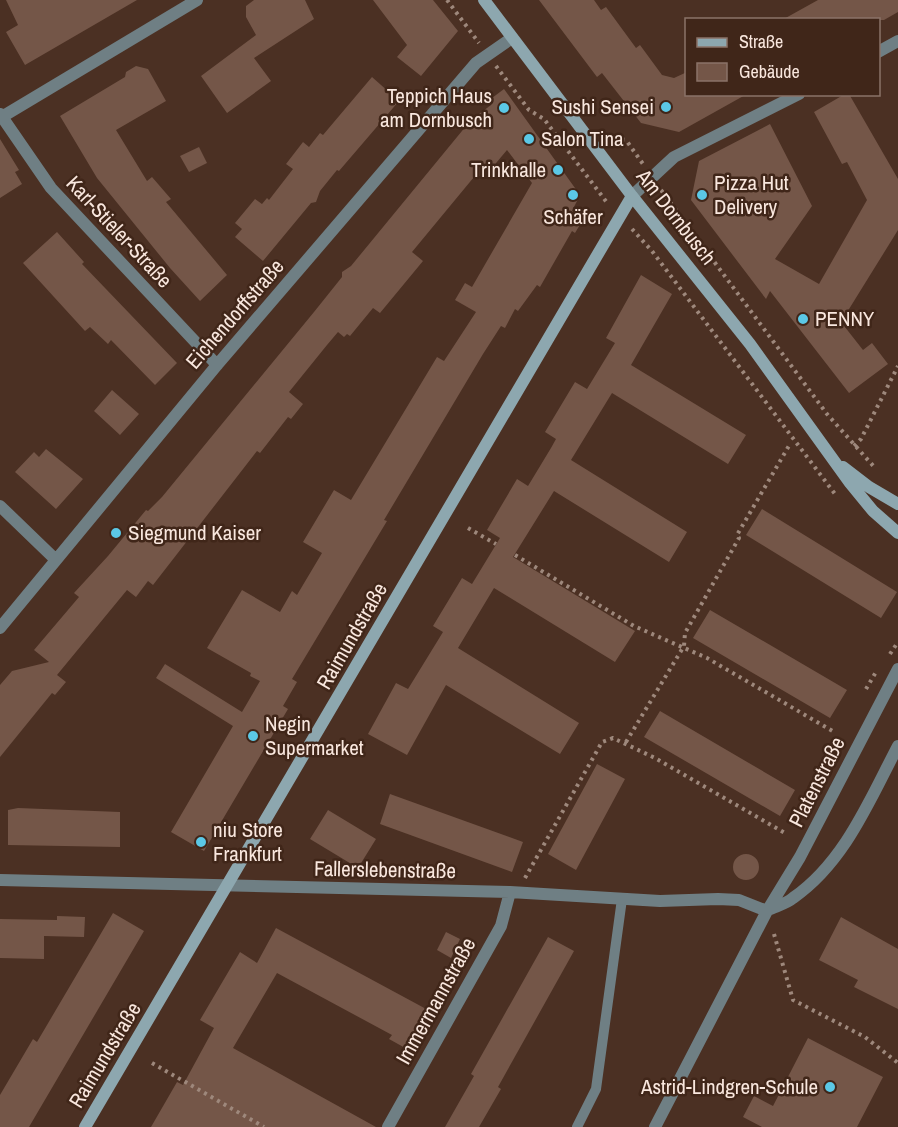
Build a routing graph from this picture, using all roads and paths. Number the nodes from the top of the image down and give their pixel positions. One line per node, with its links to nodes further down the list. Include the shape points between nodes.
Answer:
1 (196, 0): 9 (street)
2 (447, 0): 7 (path)
3 (484, 0): 4 (street, Am Dornbusch)
4 (512, 38): 7 (street, Eichendorffstraße); 10 (street, Am Dornbusch)
5 (898, 41): 6 (street)
6 (880, 51)
7 (488, 55): 13 (path); 14 (street, Eichendorffstraße, via 476,63)
8 (795, 96): 11 (street, via 674,157)
9 (1, 116): 14 (street, Karl-Stieler-Straße, via 51,188)
10 (589, 134): 11 (path, via 626,140); 12 (street, Am Dornbusch)
11 (651, 176): 12 (street); 17 (path)
12 (632, 196): 13 (street, Raimundstraße); 18 (street, Am Dornbusch, via 736,326)
13 (620, 217): 20 (path, via 652,251); 36 (street, Raimundstraße)
14 (217, 365): 27 (street, Eichendorffstraße)
15 (898, 366): 17 (path)
16 (790, 444): 29 (path, via 685,633)
17 (854, 446): 19 (path)
18 (835, 461): 21 (street, Am Dornbusch); 24 (street, Am Dornbusch, via 873,511)
19 (881, 473)
20 (839, 499)
21 (898, 504)
22 (0, 506): 27 (street)
23 (468, 528): 25 (path)
24 (898, 533)
25 (496, 544)
26 (515, 555): 29 (path, via 634,626)
27 (56, 560): 28 (street, Eichendorffstraße)
28 (0, 628)
29 (684, 646): 31 (path); 32 (path)
30 (898, 669): 39 (street, Platenstraße, via 800,857)
31 (836, 733)
32 (626, 742): 34 (path); 37 (path, via 614,738 602,742)
33 (898, 746): 39 (street, via 840,851 793,899)
34 (785, 833)
35 (0, 880): 36 (street, Fallerslebenstraße)
36 (230, 885): 37 (street, Fallerslebenstraße); 42 (street, Raimundstraße)
37 (514, 892): 38 (street, Fallerslebenstraße); 44 (street, Immermannstraße, via 501,926)
38 (622, 899): 39 (street, Fallerslebenstraße, via 739,900); 45 (lane, via 596,1089)
39 (767, 911): 41 (path, via 793,1000 865,1037); 46 (street, Platenstraße)
40 (152, 1063): 43 (path)
41 (898, 1063)
42 (85, 1127)
43 (264, 1127)
44 (388, 1127)
45 (577, 1127)
46 (656, 1127)

